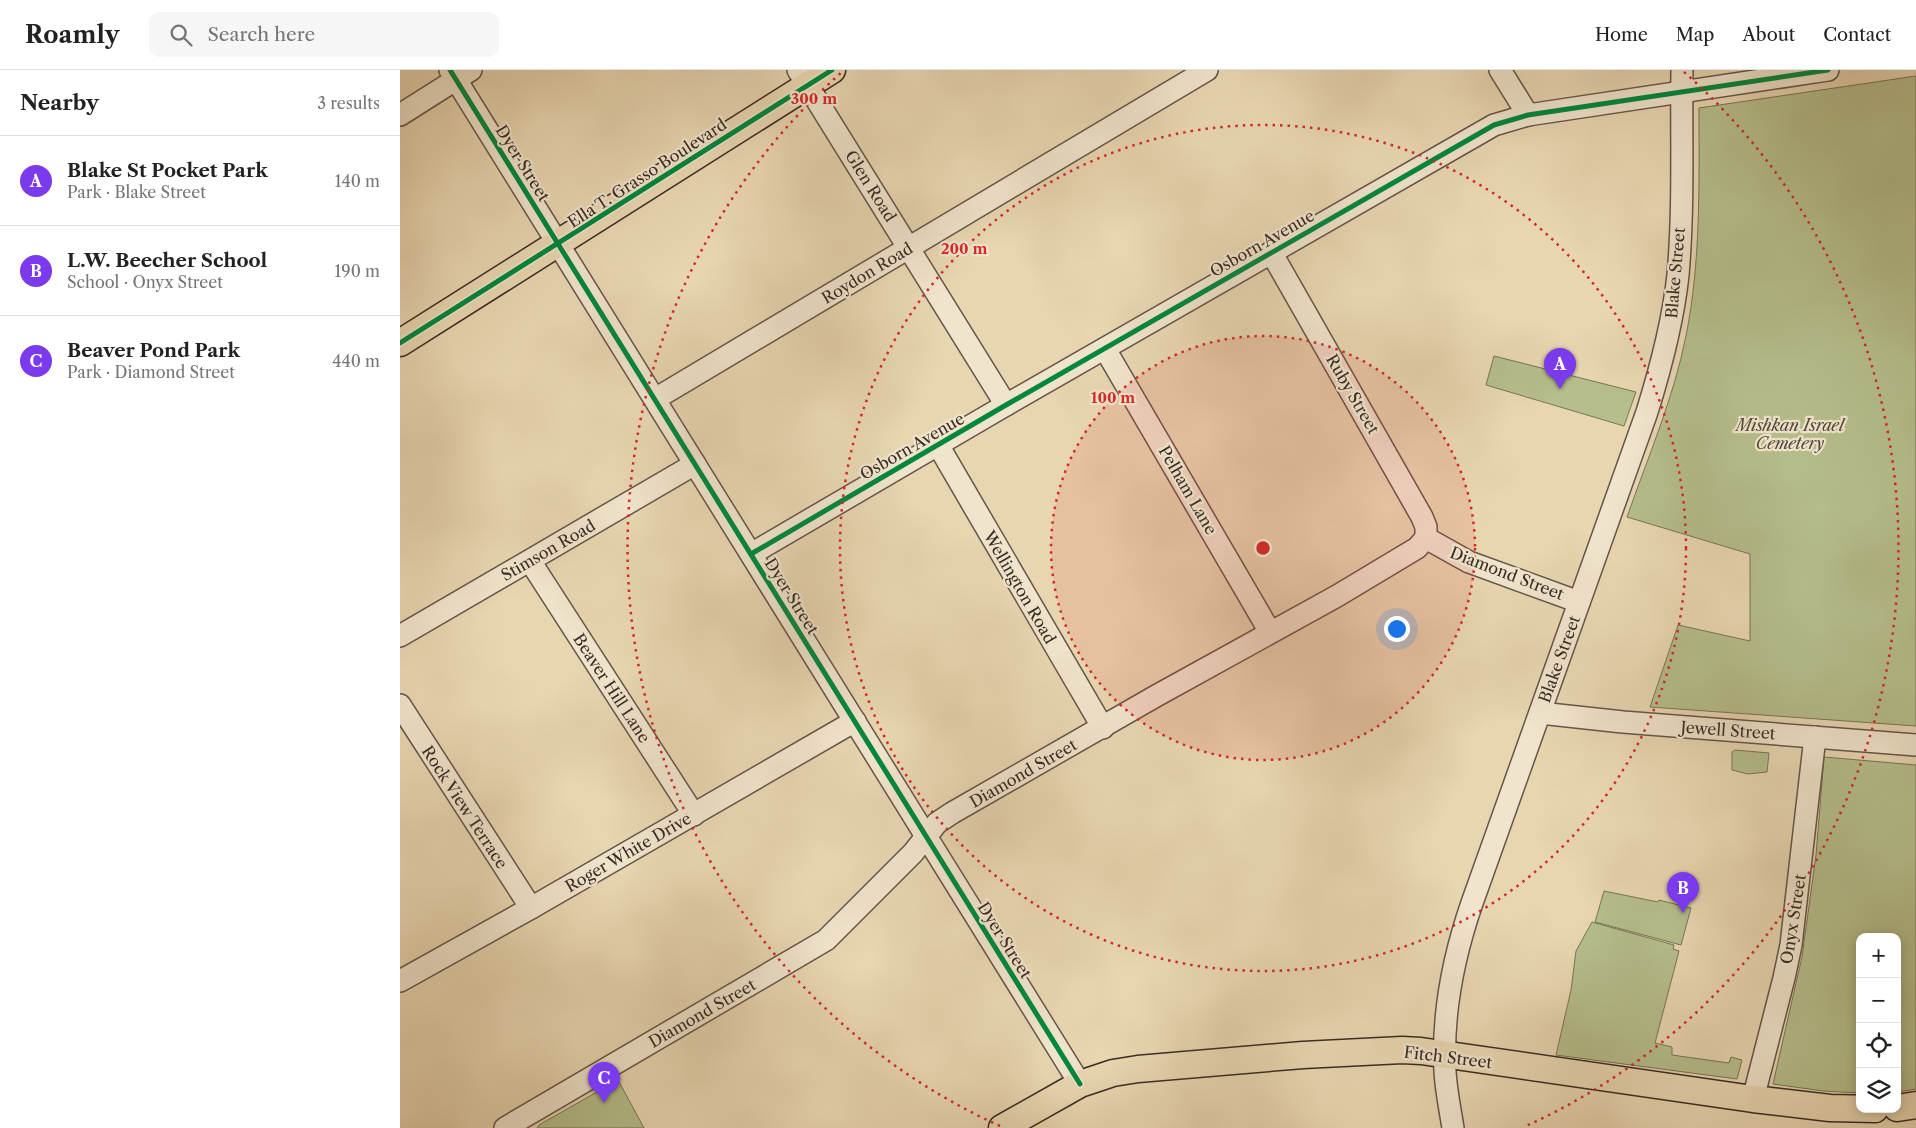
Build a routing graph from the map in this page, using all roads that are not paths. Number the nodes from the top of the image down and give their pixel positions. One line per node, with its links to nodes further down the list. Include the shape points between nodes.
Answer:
1 (832, 70): 7 (main road, Ella T. Grasso Boulevard)
2 (1207, 70): 12 (street, Roydon Road)
3 (1500, 70): 10 (street)
4 (1682, 70): 8 (street, Blake Street)
5 (1828, 70): 8 (street, Osborn Avenue)
6 (459, 73): 9 (street); 11 (street, Dyer Street)
7 (803, 78): 11 (main road, Ella T. Grasso Boulevard); 12 (street, Glen Road)
8 (1682, 92): 10 (street, Osborn Avenue); 23 (street, Blake Street, via 1679,256 1671,326 1654,390)
9 (400, 115)
10 (1528, 115): 13 (street, Osborn Avenue, via 1494,125)
11 (558, 244): 14 (main road, Ella T. Grasso Boulevard); 16 (street, Dyer Street)
12 (910, 248): 16 (street, Roydon Road); 17 (street, Glen Road)
13 (1271, 252): 15 (street, Osborn Avenue); 20 (street, Ruby Street, via 1418,509 1426,527)
14 (400, 344)
15 (1105, 348): 17 (street, Osborn Avenue); 24 (street, Pelham Lane)
16 (655, 399): 19 (street, Dyer Street)
17 (1006, 405): 18 (street, Osborn Avenue)
18 (938, 445): 21 (street, Osborn Avenue); 29 (street, Wellington Road)
19 (695, 464): 21 (street, Dyer Street); 22 (street, Stimson Road)
20 (1426, 538): 23 (street, Diamond Street, via 1469,562); 24 (street, Diamond Street, via 1417,548)
21 (751, 554): 28 (street, Dyer Street)
22 (530, 561): 25 (street, Stimson Road); 32 (street, Beaver Hill Lane)
23 (1579, 602): 27 (street, Blake Street)
24 (1270, 632): 29 (street, Diamond Street)
25 (400, 636)
26 (400, 705): 34 (street, Rock View Terrace)
27 (1540, 713): 30 (street, Jewell Street); 36 (street, Blake Street, via 1457,951 1446,1016)
28 (855, 721): 32 (street, Roger White Drive); 33 (street, Dyer Street)
29 (1103, 728): 33 (street, Diamond Street, via 937,822)
30 (1815, 737): 31 (street, Jewell Street); 38 (street, Onyx Street, via 1791,944)
31 (1916, 745)
32 (694, 815): 34 (street, Roger White Drive)
33 (926, 836): 37 (street, Dyer Street); 42 (street, Diamond Street, via 826,940)
34 (531, 908): 35 (street, Roger White Drive)
35 (400, 982)
36 (1444, 1055): 37 (main road, Fitch Street, via 1402,1050 1293,1055 1138,1069); 38 (main road, Fitch Street); 44 (street, Blake Street)
37 (1080, 1084): 43 (main road, Fitch Street)
38 (1753, 1099): 41 (main road, Fitch Street)
39 (1916, 1105): 40 (main road)
40 (1901, 1107)
41 (1856, 1109)
42 (505, 1128)
43 (1002, 1128)
44 (1453, 1128)

